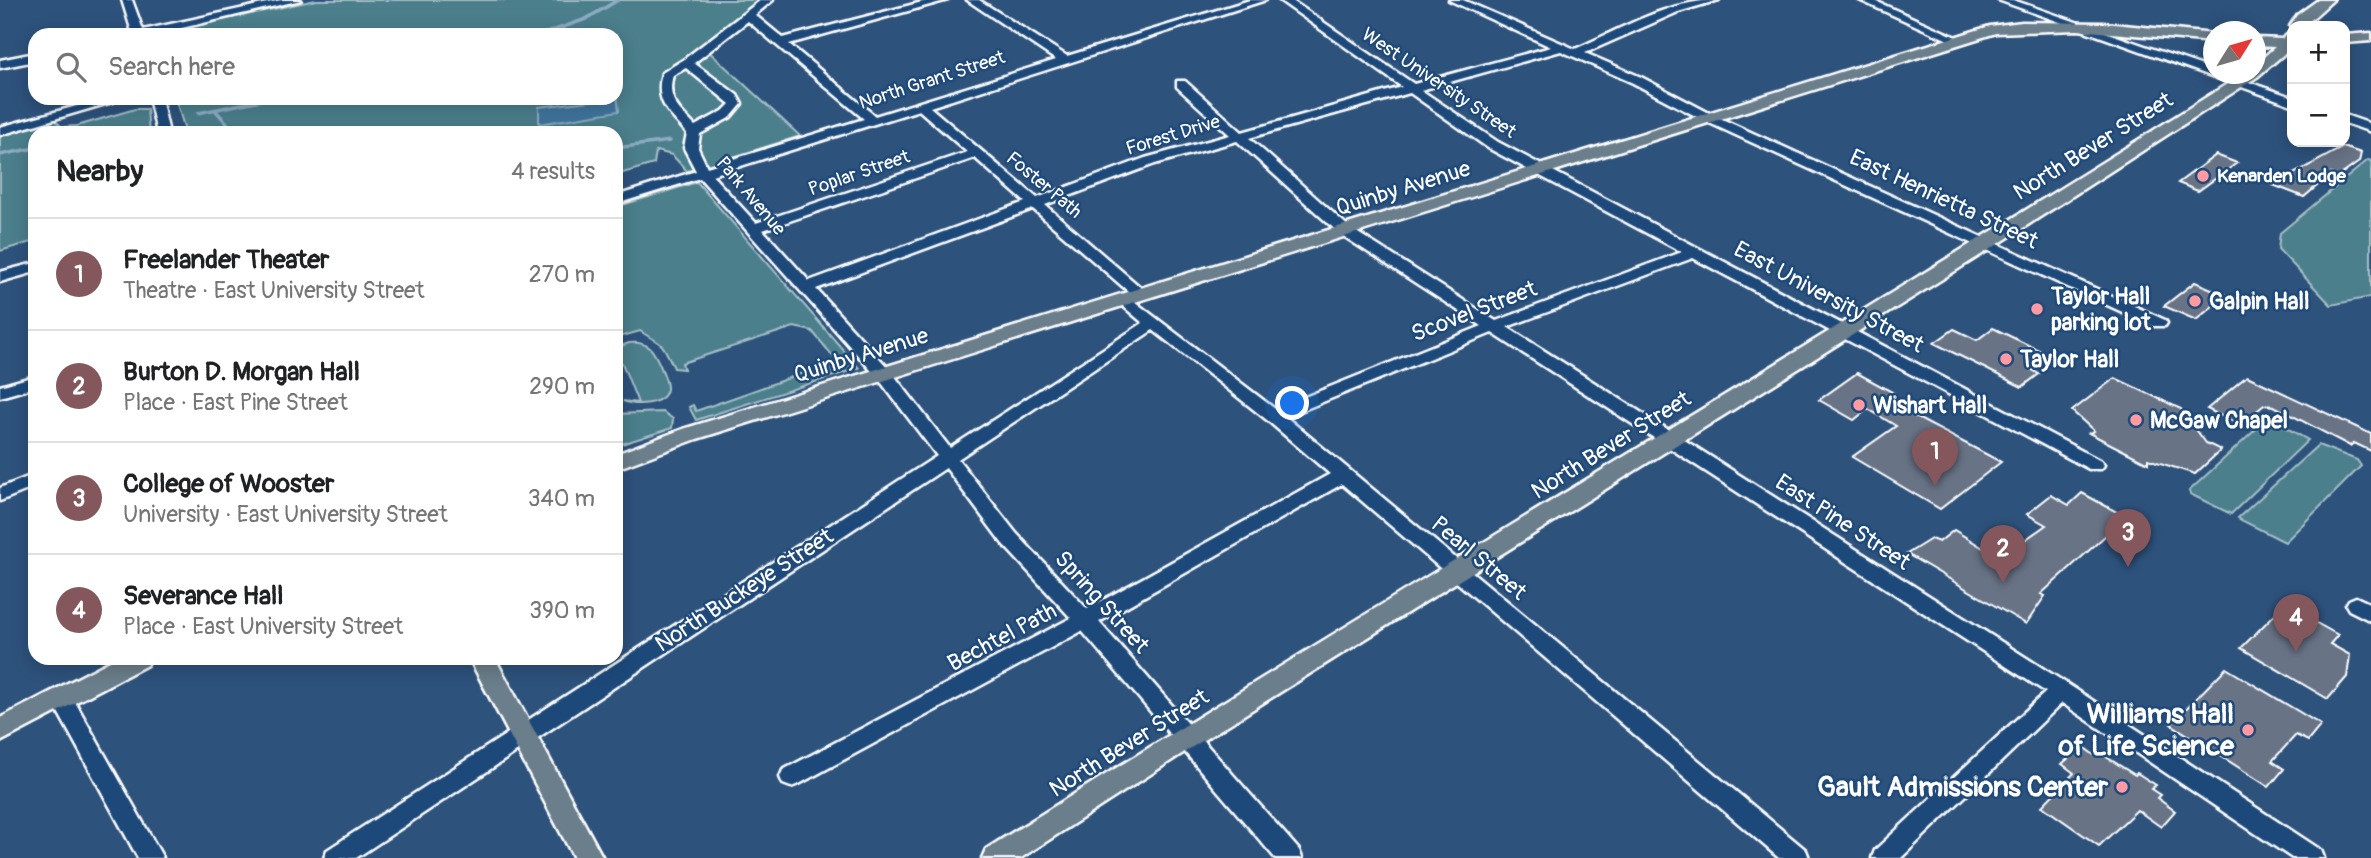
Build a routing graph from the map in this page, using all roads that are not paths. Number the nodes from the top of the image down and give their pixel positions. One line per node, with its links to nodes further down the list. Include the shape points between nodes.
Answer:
1 (127, 0): 17 (street)
2 (296, 0): 18 (street)
3 (768, 0): 13 (street)
4 (943, 0): 26 (street)
5 (972, 0): 30 (street)
6 (1261, 0): 30 (street, North Grant Street)
7 (1283, 0): 38 (street, West University Street)
8 (1454, 0): 28 (street, East Henrietta Street)
9 (1714, 0): 28 (street, Forest Drive)
10 (1864, 0): 23 (street)
11 (2003, 0): 15 (street)
12 (2326, 0): 14 (main road)
13 (748, 15): 16 (street); 19 (street)
14 (2301, 21)
15 (2073, 25): 20 (main road, Quinby Avenue); 23 (main road, Quinby Avenue, via 1994,29); 33 (street)
16 (761, 26): 19 (street); 26 (street)
17 (136, 28)
18 (170, 28)
19 (732, 28): 32 (street)
20 (2203, 37)
21 (2371, 37): 22 (main road)
22 (2350, 39)
23 (1959, 41): 43 (main road, Quinby Avenue)
24 (2287, 41): 25 (main road)
25 (2266, 42)
26 (779, 43): 44 (street)
27 (2287, 44): 31 (main road, North Bever Street)
28 (1568, 50): 38 (street, Forest Drive); 43 (street, East Henrietta Street)
29 (28, 58): 34 (street)
30 (1065, 60): 42 (street, North Grant Street)
31 (2266, 61)
32 (687, 63): 49 (street, via 668,72 663,92 673,113); 49 (street, via 736,104)
33 (2203, 63)
34 (0, 64)
35 (1181, 84): 50 (street, East Pine Street)
36 (2236, 84): 58 (main road, North Bever Street)
37 (2263, 84): 39 (street)
38 (1410, 90): 50 (street, Forest Drive); 52 (street, West University Street)
39 (2287, 98)
40 (95, 105): 48 (street)
41 (157, 105): 46 (street)
42 (921, 105): 44 (street, North Grant Street); 51 (street, Foster Path)
43 (1709, 118): 52 (main road, Quinby Avenue); 58 (street, East Henrietta Street)
44 (873, 120): 53 (street, North Grant Street)
45 (2350, 121): 47 (street)
46 (161, 125)
47 (2371, 128)
48 (0, 131)
49 (694, 132): 53 (street, Park Avenue, via 691,148)
50 (1236, 135): 55 (street, Forest Drive); 57 (street, East Pine Street)
51 (977, 153): 55 (street, Foster Path); 56 (street, Poplar Street)
52 (1541, 172): 57 (main road, Quinby Avenue); 59 (street, East University Street)
53 (704, 174): 54 (street, North Grant Street); 56 (street, Park Avenue)
54 (623, 198)
55 (1036, 202): 62 (street, Forest Drive); 63 (street, Foster Path)
56 (753, 229): 62 (street, Park Avenue)
57 (1345, 231): 63 (main road, Quinby Avenue); 66 (street, East Pine Street)
58 (1986, 244): 65 (street, East Henrietta Street); 67 (main road, North Bever Street)
59 (1692, 253): 66 (street, Scovel Street); 67 (street, East University Street)
60 (28, 269): 61 (street)
61 (0, 277)
62 (805, 288): 68 (street, Park Avenue)
63 (1133, 298): 64 (street, Pearl Street); 68 (main road, Quinby Avenue)
64 (1153, 323): 71 (street, Pearl Street); 73 (street, North Buckeye Street)
65 (2160, 323)
66 (1493, 327): 71 (street, Scovel Street); 72 (street, East Pine Street)
67 (1842, 332): 72 (main road, North Bever Street); 75 (street, East University Street)
68 (884, 374): 73 (street, Spring Street); 74 (main road, Quinby Avenue, via 672,439)
69 (28, 383): 70 (street)
70 (0, 392)
71 (1273, 416): 76 (street, Pearl Street)
72 (1669, 439): 79 (main road, North Bever Street); 83 (street, East Pine Street)
73 (947, 458): 80 (street, Spring Street, via 1009,538); 85 (street, North Buckeye Street)
74 (623, 459)
75 (2095, 465)
76 (1343, 475): 79 (street, Pearl Street); 80 (street, Bechtel Path)
77 (28, 483): 78 (street)
78 (0, 495)
79 (1457, 572): 87 (main road, North Bever Street); 94 (street, Pearl Street)
80 (1085, 620): 87 (street, Spring Street); 88 (street, Bechtel Path)
81 (125, 665): 84 (main road)
82 (487, 665): 85 (main road)
83 (2061, 691): 95 (street); 96 (street, East Pine Street)
84 (62, 699): 86 (main road); 89 (street)
85 (534, 729): 90 (street, North Buckeye Street); 91 (main road)
86 (0, 731)
87 (1185, 737): 92 (main road, North Bever Street); 93 (street, Spring Street)
88 (791, 777)
89 (151, 858)
90 (336, 858)
91 (589, 858)
92 (996, 858)
93 (1290, 858)
94 (1797, 858)
95 (1884, 858)
96 (2312, 858)

